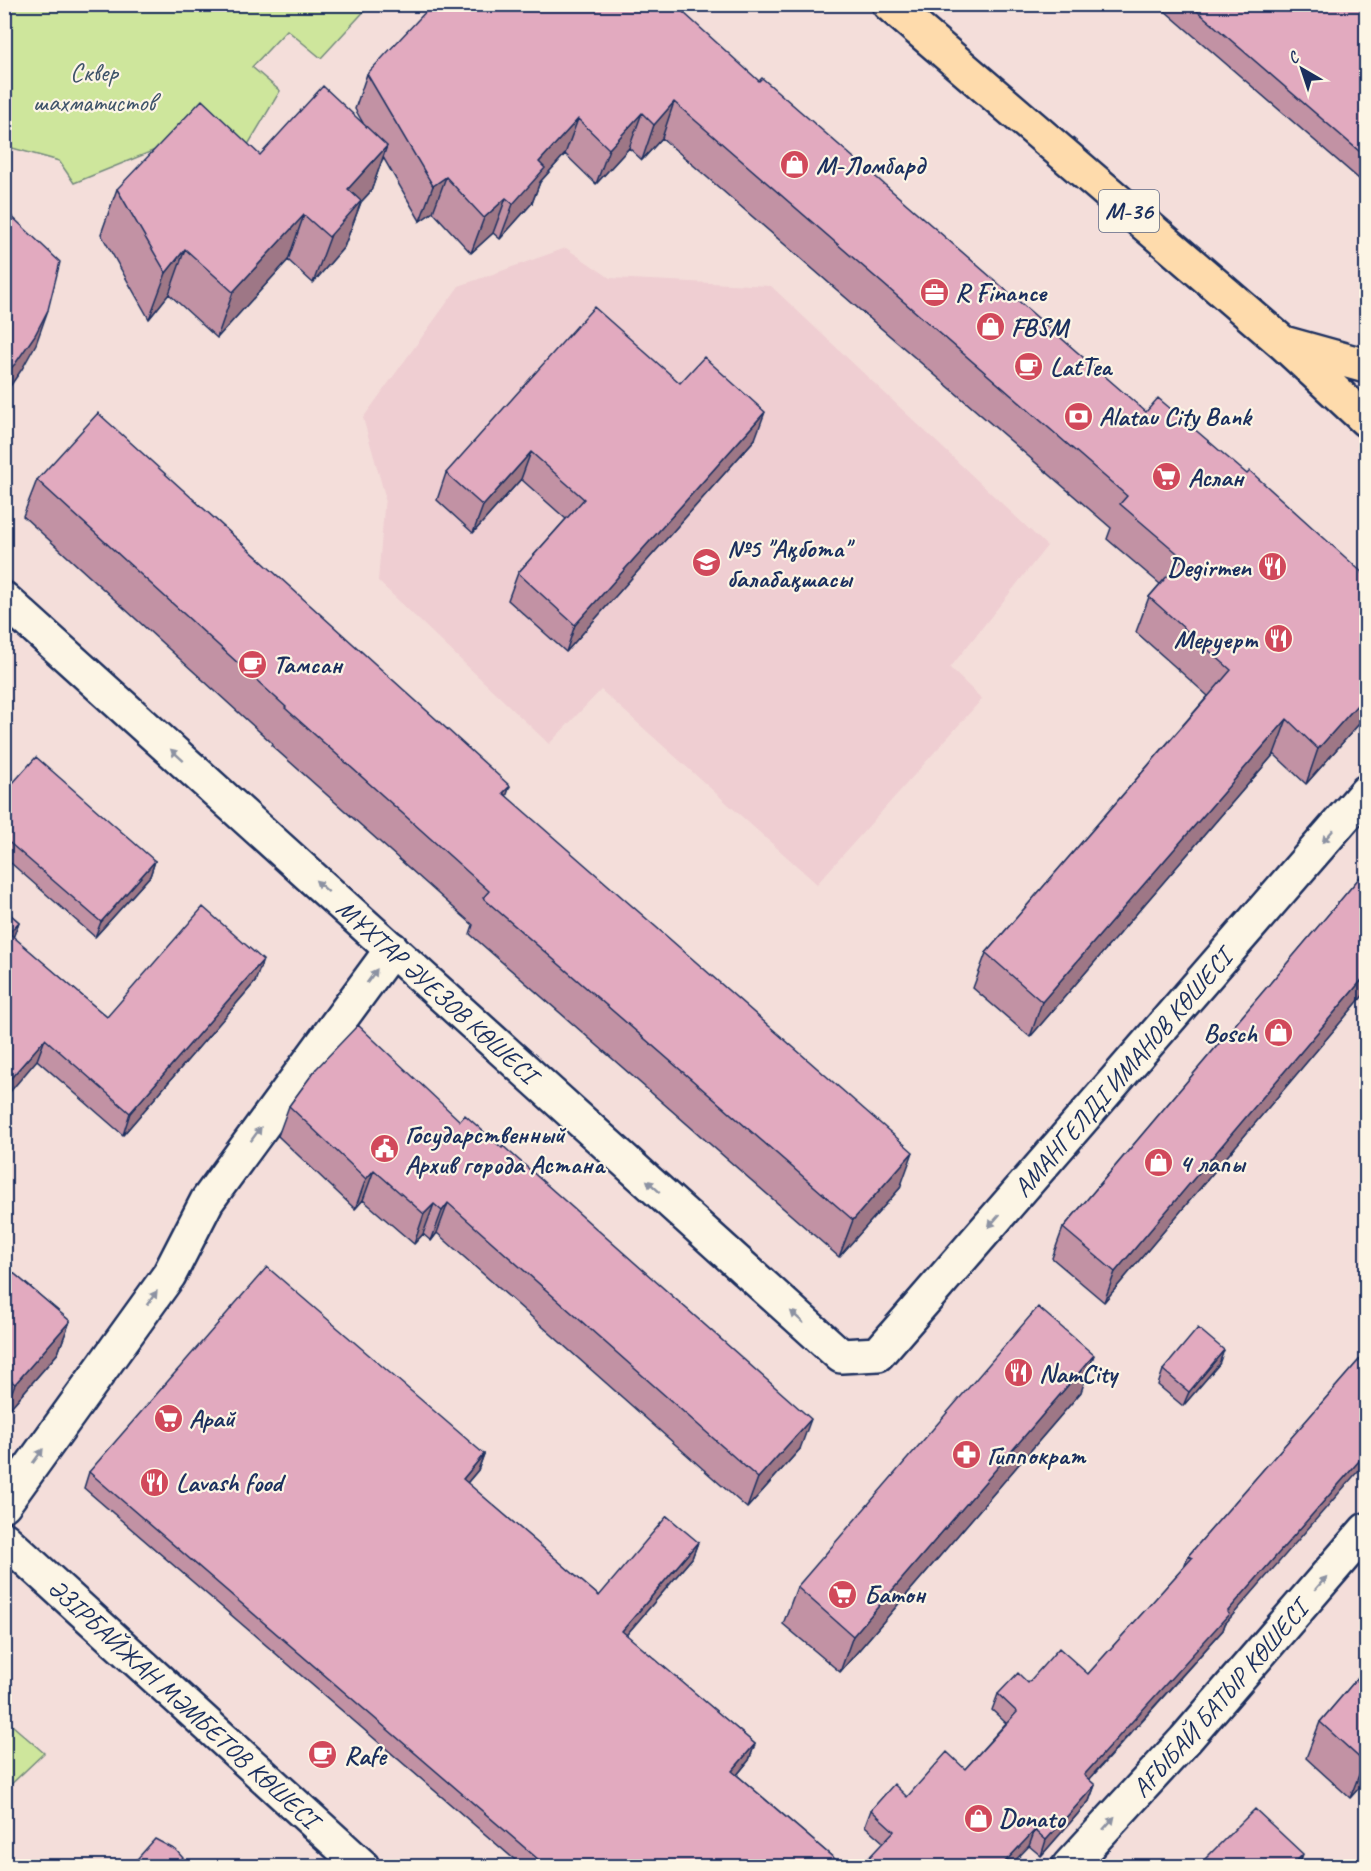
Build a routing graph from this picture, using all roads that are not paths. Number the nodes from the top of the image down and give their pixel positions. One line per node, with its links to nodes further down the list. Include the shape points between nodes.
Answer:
1 (889, 4): 2 (main road, M-36)
2 (1282, 343): 3 (main road); 4 (main road, M-36)
3 (1366, 366)
4 (1366, 420)
5 (4, 599): 7 (street, МҰХТАР ӘУЕЗОВ КӨШЕСІ, one-way to 5)
6 (1366, 792): 8 (street, АМАНГЕЛДІ ИМАНОВ КӨШЕСІ, one-way to 8)
7 (392, 949): 8 (street, МҰХТАР ӘУЕЗОВ КӨШЕСІ, one-way to 7, via 840,1356); 9 (street, one-way to 7, via 169,1275 207,1201)
8 (878, 1354)
9 (4, 1504)
10 (1366, 1530): 13 (street, АҒЫБАЙ БАТЫР КӨШЕСІ, one-way to 10, via 1185,1740)
11 (4, 1539): 12 (street, ӘЗІРБАЙЖАН МӘМБЕТОВ КӨШЕСІ)
12 (362, 1866)
13 (1070, 1866)

